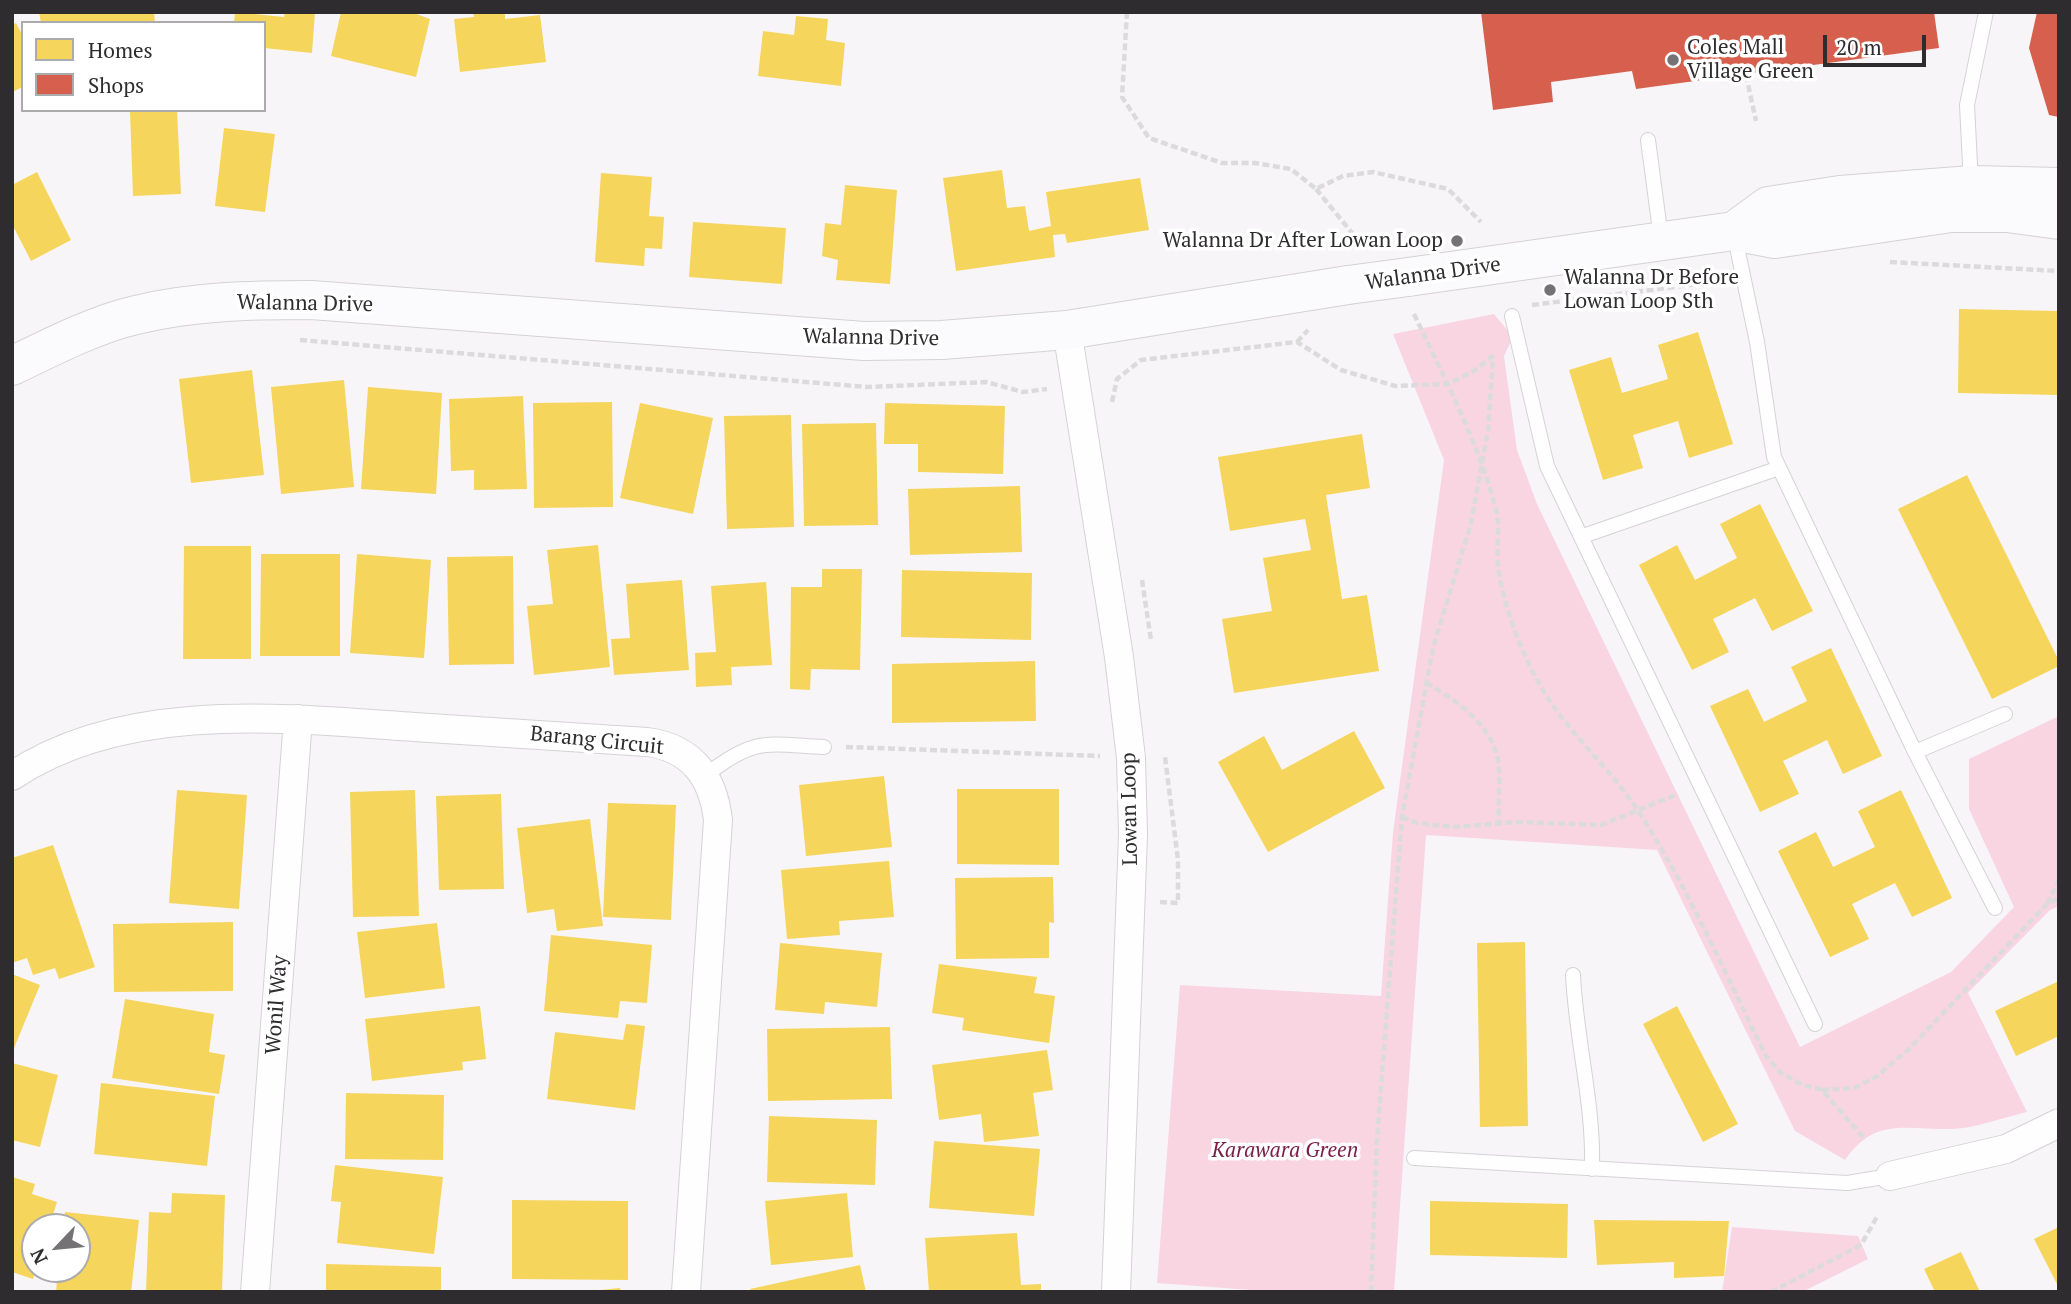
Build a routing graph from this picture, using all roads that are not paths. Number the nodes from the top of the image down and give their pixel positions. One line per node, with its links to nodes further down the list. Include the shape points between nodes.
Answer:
1 (1986, 12): 4 (lane, via 1967,105)
2 (1648, 140): 7 (lane)
3 (2059, 187): 4 (street)
4 (1973, 200): 5 (street, via 2007,214); 6 (street, via 1840,195 1768,205)
5 (2059, 220)
6 (1734, 231): 7 (street, Walanna Drive); 11 (lane)
7 (1661, 240): 9 (street, Walanna Drive, bridge, via 1411,296 1348,285)
8 (1512, 316): 12 (lane, via 1547,467)
9 (1067, 330): 10 (street, Walanna Drive, via 864,341 311,300 251,300 133,315); 28 (street, Lowan Loop, via 1131,758)
10 (12, 366)
11 (1779, 468): 12 (lane); 16 (lane)
12 (1583, 536): 21 (lane)
13 (2006, 714): 16 (lane)
14 (298, 719): 17 (street, Barang Circuit, via 664,744 687,756); 18 (street, Barang Circuit, via 177,723 121,730 37,759); 26 (street, Wonil Way)
15 (824, 747): 17 (lane, via 752,746)
16 (1915, 752): 19 (lane)
17 (706, 775): 27 (street, via 718,820)
18 (12, 776)
19 (1995, 908)
20 (1573, 975): 24 (lane, via 1593,1132)
21 (1815, 1024)
22 (2059, 1123): 25 (street, via 2006,1149)
23 (1414, 1158): 24 (lane)
24 (1592, 1169): 25 (lane, via 1847,1184)
25 (1890, 1176)
26 (255, 1292)
27 (686, 1292)
28 (1116, 1292)

